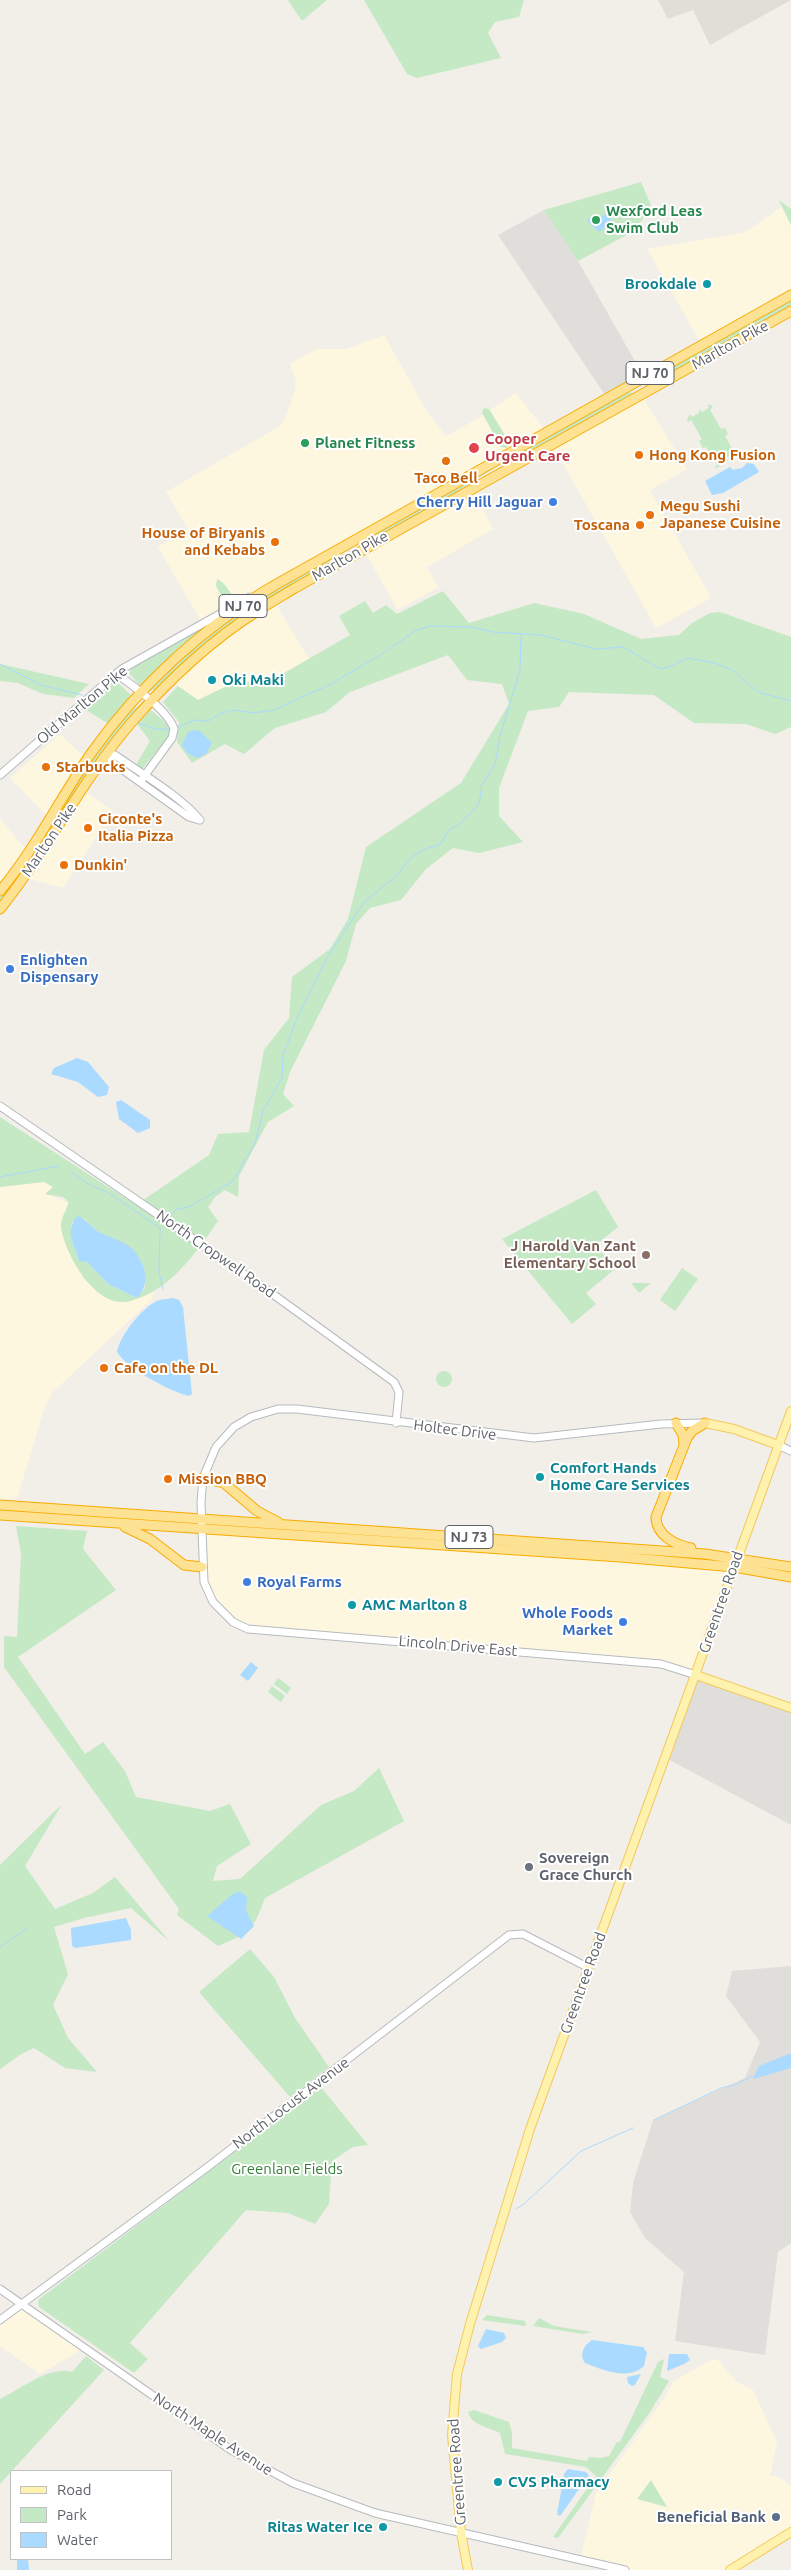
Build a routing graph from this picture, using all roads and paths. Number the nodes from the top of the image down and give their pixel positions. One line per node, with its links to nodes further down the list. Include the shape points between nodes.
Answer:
1 (791, 295): 3 (highway, Marlton Pike / NJ 70)
2 (791, 310): 4 (highway, Marlton Pike / NJ 70)
3 (370, 532): 4 (highway); 5 (highway, Marlton Pike / NJ 70)
4 (356, 553): 8 (highway, Marlton Pike / NJ 70, via 244,621 177,676)
5 (275, 585): 6 (street, Old Marlton Pike, via 240,601); 7 (highway, Marlton Pike / NJ 70, via 201,638)
6 (117, 674): 7 (street); 10 (street, Old Marlton Pike)
7 (140, 693): 8 (street); 12 (highway, Marlton Pike / NJ 70, via 91,753 48,823)
8 (152, 702): 9 (highway, Marlton Pike / NJ 70); 11 (street, via 172,724 174,732)
9 (109, 755): 11 (street, via 116,756); 13 (highway, Marlton Pike / NJ 70, via 30,872)
10 (0, 775)
11 (143, 779): 11 (street, via 189,817 200,820 194,812)
12 (0, 891)
13 (0, 909)
14 (0, 1106): 16 (street, North Cropwell Road, via 263,1287 394,1382 399,1392)
15 (791, 1411): 20 (main road, Greentree Road)
16 (396, 1423): 17 (street, Holtec Drive, via 534,1438); 22 (street, Holtec Drive, via 298,1410 278,1409 260,1413 234,1427 222,1440 208,1462)
17 (676, 1423): 18 (street, Holtec Drive); 19 (highway)
18 (705, 1423): 19 (highway, via 692,1431); 20 (main road, Holtec Drive)
19 (684, 1444): 29 (highway, via 656,1525 669,1539)
20 (778, 1444): 21 (street); 30 (main road, Greentree Road)
21 (791, 1450)
22 (203, 1478): 25 (street, Holtec Drive); 27 (highway, via 224,1483 257,1511)
23 (0, 1505): 25 (highway, NJ 73)
24 (0, 1515): 26 (highway, NJ 73)
25 (202, 1519): 27 (highway, NJ 73); 28 (street, Lincoln Drive East)
26 (100, 1522): 28 (highway, NJ 73); 31 (highway, via 132,1530 150,1539 178,1562)
27 (282, 1524): 29 (highway, NJ 73)
28 (202, 1529): 31 (street, Lincoln Drive East); 32 (highway, NJ 73)
29 (705, 1554): 30 (highway, NJ 73)
30 (737, 1557): 32 (main road, Greentree Road); 33 (highway, NJ 73)
31 (202, 1567): 35 (street, Lincoln Drive East, via 204,1582 213,1602 233,1622 248,1629 661,1664)
32 (734, 1567): 34 (highway, NJ 73); 35 (main road, Greentree Road)
33 (791, 1567)
34 (791, 1577)
35 (696, 1675): 36 (main road, Lincoln Drive East); 37 (main road, Greentree Road)
36 (791, 1708)
37 (589, 1968): 39 (street, North Locust Avenue, via 522,1934 509,1936 205,2169); 42 (main road, Greentree Road, via 530,2129 460,2362 452,2435)
38 (0, 2289): 39 (street, North Maple Avenue)
39 (22, 2304): 40 (street, North Locust Avenue); 42 (street, North Maple Avenue, via 231,2450 270,2473 364,2510)
40 (0, 2320)
41 (791, 2532): 45 (main road)
42 (461, 2533): 43 (main road, Greentree Road); 44 (street, North Maple Avenue)
43 (468, 2570)
44 (625, 2570)
45 (730, 2570)

